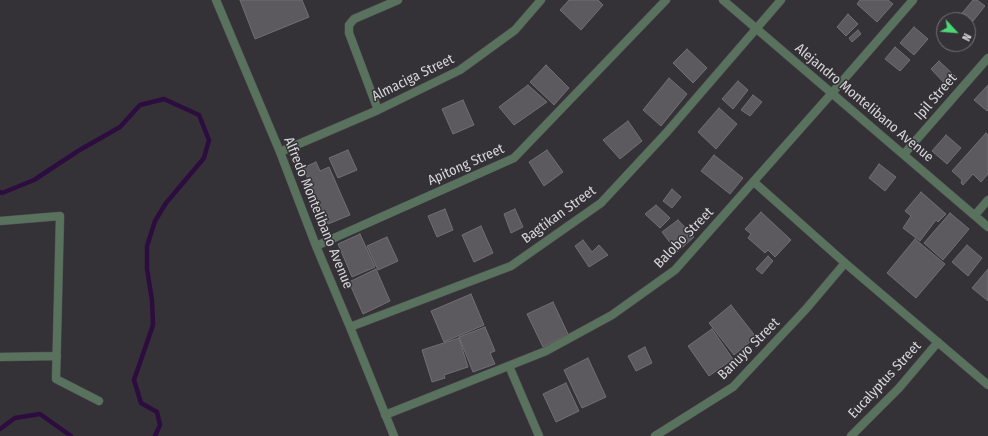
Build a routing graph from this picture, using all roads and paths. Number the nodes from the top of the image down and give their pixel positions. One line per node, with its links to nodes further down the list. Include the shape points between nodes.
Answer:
1 (216, 0): 12 (street, Alfredo Montelibano Avenue)
2 (398, 0): 11 (street, via 354,19 349,25 349,33)
3 (540, 0): 11 (street, Almaciga Street, via 515,30 460,70)
4 (666, 0): 19 (street, Apitong Street, via 514,158)
5 (723, 0): 8 (street, Alejandro Montelibano Avenue)
6 (781, 0): 8 (street, Bagtikan Street)
7 (913, 0): 10 (street, Balobo Street)
8 (756, 28): 10 (street, Alejandro Montelibano Avenue); 21 (street, Bagtikan Street, via 667,132 601,203 511,266)
9 (988, 58): 13 (street, Ipil Street)
10 (832, 93): 13 (street, Alejandro Montelibano Avenue); 14 (street, Balobo Street)
11 (378, 110): 12 (street, Almaciga Street)
12 (280, 152): 19 (street, Alfredo Montelibano Avenue)
13 (904, 154): 16 (street, Alejandro Montelibano Avenue)
14 (754, 182): 20 (street); 25 (street, Balobo Street, via 675,270 612,316 546,351)
15 (988, 200): 16 (street)
16 (975, 215): 18 (street, Alejandro Montelibano Avenue)
17 (0, 220): 23 (street, via 60,216)
18 (988, 226)
19 (316, 246): 21 (street, Alfredo Montelibano Avenue)
20 (845, 263): 22 (street); 31 (street, Banuyo Street, via 733,387)
21 (350, 328): 28 (street, Alfredo Montelibano Avenue)
22 (938, 342): 26 (street); 32 (street, Eucalyptus Street, via 899,388)
23 (56, 356): 24 (street); 27 (street, via 56,379)
24 (0, 357)
25 (509, 366): 28 (street, Balobo Street); 30 (street)
26 (988, 385)
27 (99, 401)
28 (385, 414): 29 (street, Alfredo Montelibano Avenue)
29 (394, 436)
30 (539, 436)
31 (655, 436)
32 (851, 436)

